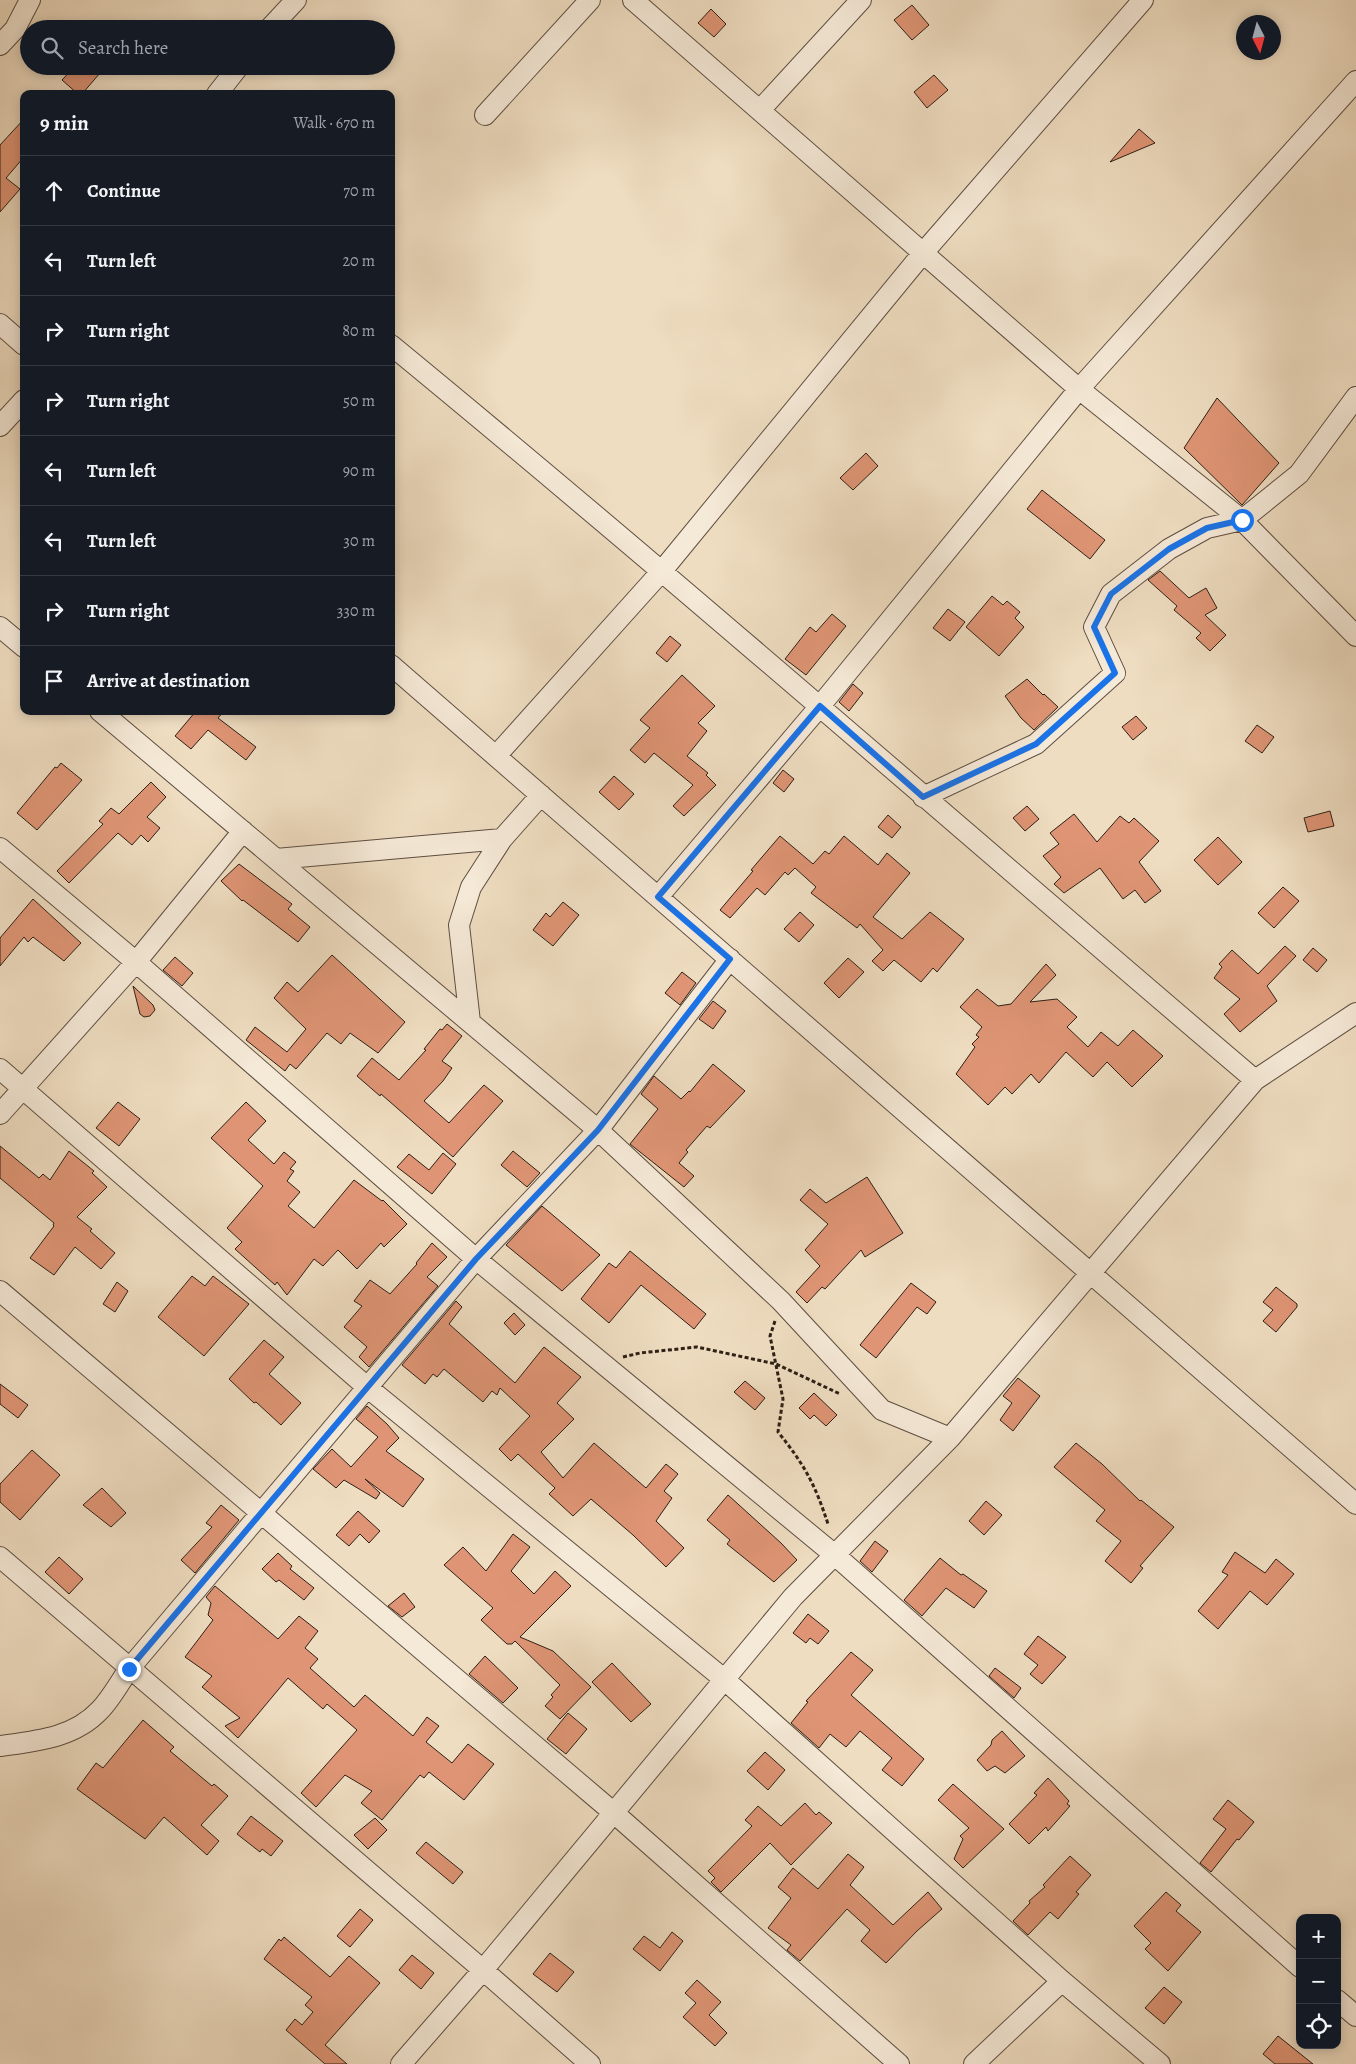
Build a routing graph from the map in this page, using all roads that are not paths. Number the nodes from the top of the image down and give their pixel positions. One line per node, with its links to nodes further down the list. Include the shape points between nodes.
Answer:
1 (30, 0): 8 (street, via 15,28)
2 (296, 0): 7 (street)
3 (590, 0): 13 (street)
4 (634, 0): 12 (street)
5 (861, 0): 12 (street)
6 (1143, 0): 14 (street)
7 (277, 20)
8 (0, 45)
9 (232, 75): 11 (street)
10 (1356, 81): 18 (street)
11 (220, 90)
12 (760, 110): 14 (street)
13 (485, 116)
14 (924, 253): 18 (street); 23 (street)
15 (0, 324): 16 (street)
16 (20, 339)
17 (395, 348): 23 (street)
18 (1079, 389): 22 (street); 28 (street)
19 (1356, 397): 22 (street, via 1299,474)
20 (20, 404): 21 (street)
21 (0, 426)
22 (1242, 520): 25 (street); 32 (street, via 1207,528 1169,549 1111,594 1094,627 1115,673 1036,744)
23 (661, 572): 28 (street); 30 (street)
24 (0, 627): 26 (street)
25 (1356, 636)
26 (20, 644)
27 (395, 668): 30 (street)
28 (820, 706): 32 (street); 37 (street)
29 (105, 715): 33 (street)
30 (496, 756): 31 (street)
31 (540, 795): 34 (street); 37 (street)
32 (923, 797): 43 (street)
33 (243, 831): 36 (street); 39 (street)
34 (502, 839): 36 (street); 41 (street, via 472,887 459,925)
35 (0, 848): 39 (street)
36 (276, 859): 41 (street)
37 (658, 897): 38 (street)
38 (730, 959): 46 (street); 48 (street)
39 (136, 962): 44 (street); 47 (street)
40 (1356, 1013): 43 (street)
41 (470, 1022): 46 (street)
42 (0, 1069): 44 (street)
43 (1255, 1080): 48 (street)
44 (22, 1089): 45 (street); 50 (street)
45 (0, 1114)
46 (598, 1130): 47 (street); 51 (street, via 780,1301 882,1410)
47 (476, 1259): 50 (street); 54 (street)
48 (1092, 1274): 51 (street); 52 (street)
49 (0, 1291): 53 (street)
50 (367, 1387): 53 (street); 57 (street)
51 (950, 1438): 54 (street)
52 (1356, 1504)
53 (260, 1513): 56 (street); 59 (street)
54 (836, 1556): 57 (street, via 793,1597); 60 (street)
55 (0, 1557): 56 (street)
56 (129, 1669): 58 (street, via 100,1710 78,1728 51,1738); 61 (street)
57 (725, 1680): 59 (street); 62 (street)
58 (0, 1746)
59 (614, 1813): 61 (street); 67 (street)
60 (1296, 1963)
61 (483, 1970): 65 (street); 66 (street)
62 (1062, 1981): 68 (street); 69 (street)
63 (1341, 2003): 64 (street)
64 (1356, 2016)
65 (401, 2064)
66 (590, 2064)
67 (899, 2064)
68 (974, 2064)
69 (1160, 2064)

